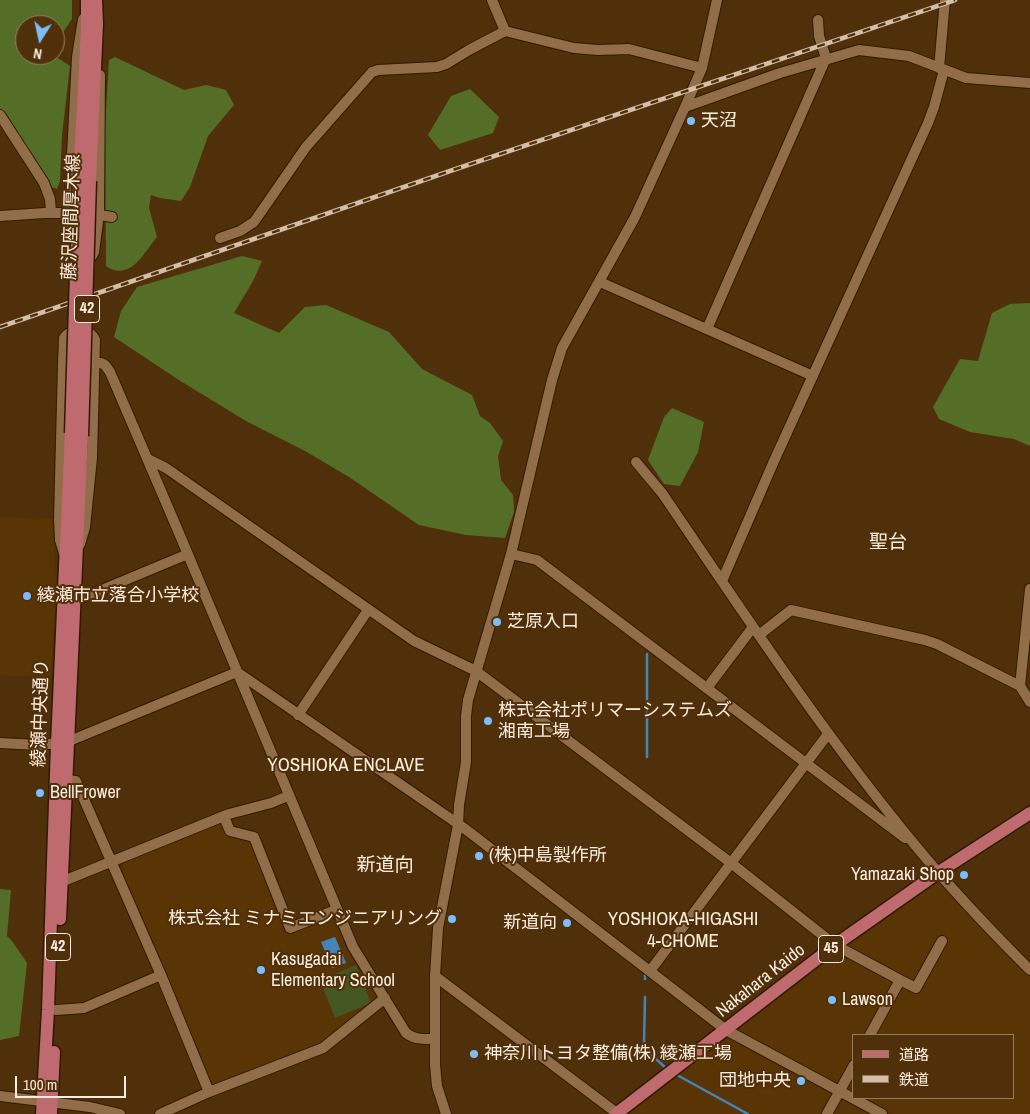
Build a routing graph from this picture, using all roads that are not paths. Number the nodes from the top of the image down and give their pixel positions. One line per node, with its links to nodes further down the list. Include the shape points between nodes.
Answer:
1 (86, 0): 15 (main road, 藤沢座間厚木線 / 42); 17 (street, via 77,57)
2 (96, 0): 7 (main road, 藤沢座間厚木線 / 42)
3 (492, 0): 8 (street)
4 (717, 0): 10 (street)
5 (945, 0): 11 (street)
6 (818, 20): 9 (street)
7 (97, 24): 15 (main road, 藤沢座間厚木線 / 42); 18 (street, via 101,96)
8 (505, 31): 10 (street, via 574,48 629,49); 21 (street, via 437,67 372,72 306,147 254,222 240,232)
9 (826, 58): 11 (street, via 859,50 909,56); 13 (street); 23 (street)
10 (702, 68): 13 (street)
11 (942, 69): 12 (street, via 966,78); 26 (street, via 928,123)
12 (1030, 83)
13 (686, 107): 22 (street, via 635,217)
14 (0, 115): 16 (street, via 44,183)
15 (84, 181): 27 (main road, 藤沢座間厚木線 / 42, bridge)
16 (51, 212): 17 (street); 19 (street)
17 (68, 213): 18 (street); 18 (street, via 67,252 73,260 80,262 88,260 94,252)
18 (99, 214): 20 (street)
19 (0, 216)
20 (112, 217)
21 (220, 238)
22 (600, 282): 23 (street); 31 (street, via 556,364)
23 (707, 329): 26 (street)
24 (63, 363): 25 (street); 25 (street, via 64,338 72,331 90,332 93,336); 32 (street, via 60,540)
25 (95, 363): 28 (street, via 105,365 110,372); 32 (street, via 86,527)
26 (814, 376): 33 (street)
27 (77, 434): 32 (main road, 綾瀬中央通り / 42)
28 (148, 459): 30 (street); 36 (street, via 166,468)
29 (636, 462): 33 (street, via 662,493)
30 (188, 554): 35 (street); 39 (street)
31 (511, 554): 38 (street); 41 (street, via 537,560)
32 (71, 555): 35 (main road, 綾瀬中央通り / 42); 46 (main road, 綾瀬中央通り / 42)
33 (722, 581): 37 (street)
34 (1030, 589): 40 (street)
35 (75, 601): 46 (main road, 綾瀬中央通り / 42)
36 (368, 610): 38 (street, via 414,641); 43 (street)
37 (756, 631): 40 (street, via 791,610 931,642); 41 (street); 44 (street)
38 (476, 670): 52 (street, via 466,716 466,762); 55 (street)
39 (237, 672): 43 (street); 46 (street); 49 (street)
40 (1020, 686): 42 (street)
41 (707, 688): 47 (street)
42 (1030, 702)
43 (298, 715): 52 (street)
44 (828, 734): 47 (street); 53 (street)
45 (0, 743): 46 (street)
46 (62, 743): 48 (main road, 綾瀬中央通り / 42); 77 (main road, 綾瀬中央通り / 42, via 48,1010)
47 (807, 763): 53 (street); 55 (street)
48 (65, 780): 54 (street, via 76,781); 57 (main road, 綾瀬中央通り / 42)
49 (288, 796): 51 (street); 58 (street)
50 (1030, 813): 56 (main road, Nakahara Kaido / 45)
51 (224, 817): 54 (street); 58 (street, via 230,831 254,836 290,928)
52 (458, 825): 62 (street); 64 (street, via 438,928)
53 (915, 846): 56 (street)
54 (111, 863): 57 (street); 63 (street)
55 (731, 863): 60 (street); 62 (street)
56 (939, 872): 60 (main road, Nakahara Kaido / 45); 61 (street)
57 (61, 882): 67 (main road, 綾瀬中央通り / 42)
58 (336, 910): 66 (street, via 353,947)
59 (942, 941): 65 (street, via 916,988)
60 (835, 946): 65 (street); 68 (main road, Nakahara Kaido / 45)
61 (1030, 970)
62 (650, 971): 68 (street)
63 (161, 975): 67 (street, via 84,1008); 73 (street)
64 (435, 976): 70 (street); 81 (street)
65 (900, 980): 69 (street)
66 (385, 998): 70 (street, via 406,1033 412,1037); 73 (street, via 323,1048)
67 (56, 1010): 77 (main road, 綾瀬中央通り / 42)
68 (726, 1030): 72 (street); 81 (main road, Nakahara Kaido / 45)
69 (871, 1034)
70 (435, 1039): 80 (street, via 435,1073)
71 (852, 1068): 72 (street)
72 (839, 1091): 75 (street); 82 (street)
73 (209, 1092): 79 (street)
74 (0, 1096): 77 (street)
75 (852, 1098)
76 (854, 1099): 83 (street)
77 (47, 1108): 78 (street, via 96,1108)
78 (120, 1114)
79 (160, 1114)
80 (446, 1114)
81 (617, 1114)
82 (827, 1114)
83 (882, 1114)

